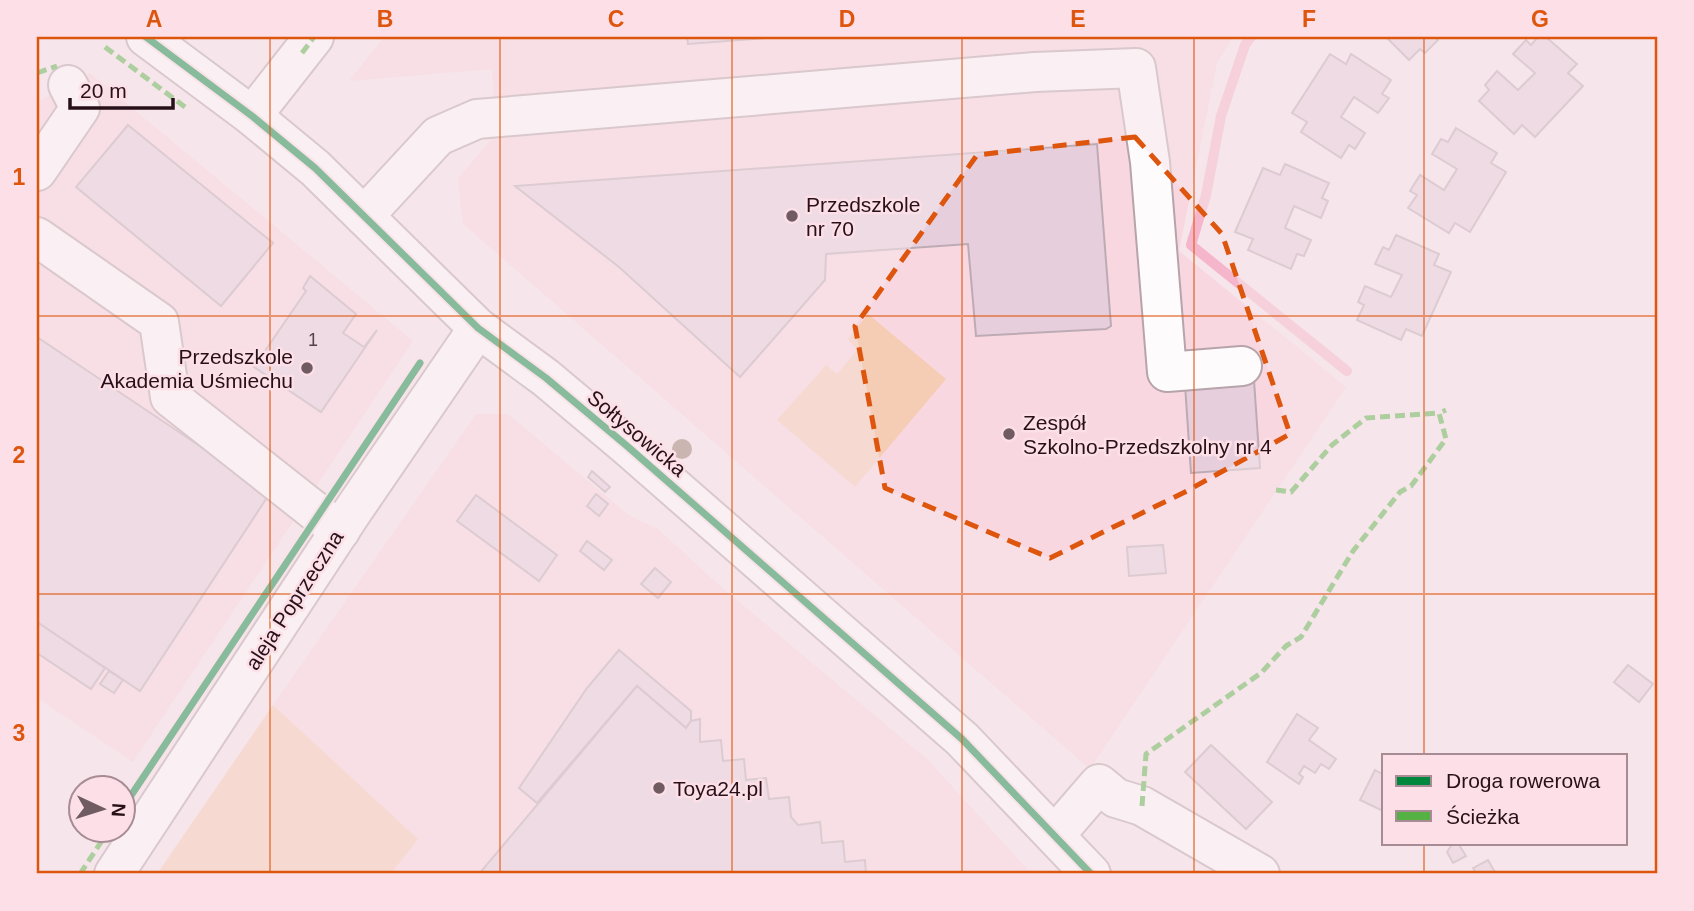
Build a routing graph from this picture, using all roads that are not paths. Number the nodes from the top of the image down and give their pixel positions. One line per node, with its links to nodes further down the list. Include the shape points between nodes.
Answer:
1 (146, 37): 4 (street, Sołtysowicka)
2 (314, 37): 4 (street)
3 (68, 85): 5 (street, via 80,108)
4 (253, 116): 6 (street, Sołtysowicka)
5 (37, 171)
6 (364, 216): 8 (street, Sołtysowicka); 9 (street, via 438,136 477,119 1035,72 1136,68 1150,162 1167,372)
7 (37, 237): 10 (street, via 159,322 170,397)
8 (478, 328): 10 (street, aleja Poprzeczna); 11 (street, Sołtysowicka, via 546,378 962,739)
9 (1242, 366)
10 (340, 531): 12 (street, aleja Poprzeczna)
11 (1055, 835): 13 (street, Sołtysowicka); 14 (street, via 1098,784)
12 (114, 874)
13 (1091, 874)
14 (1260, 874)

